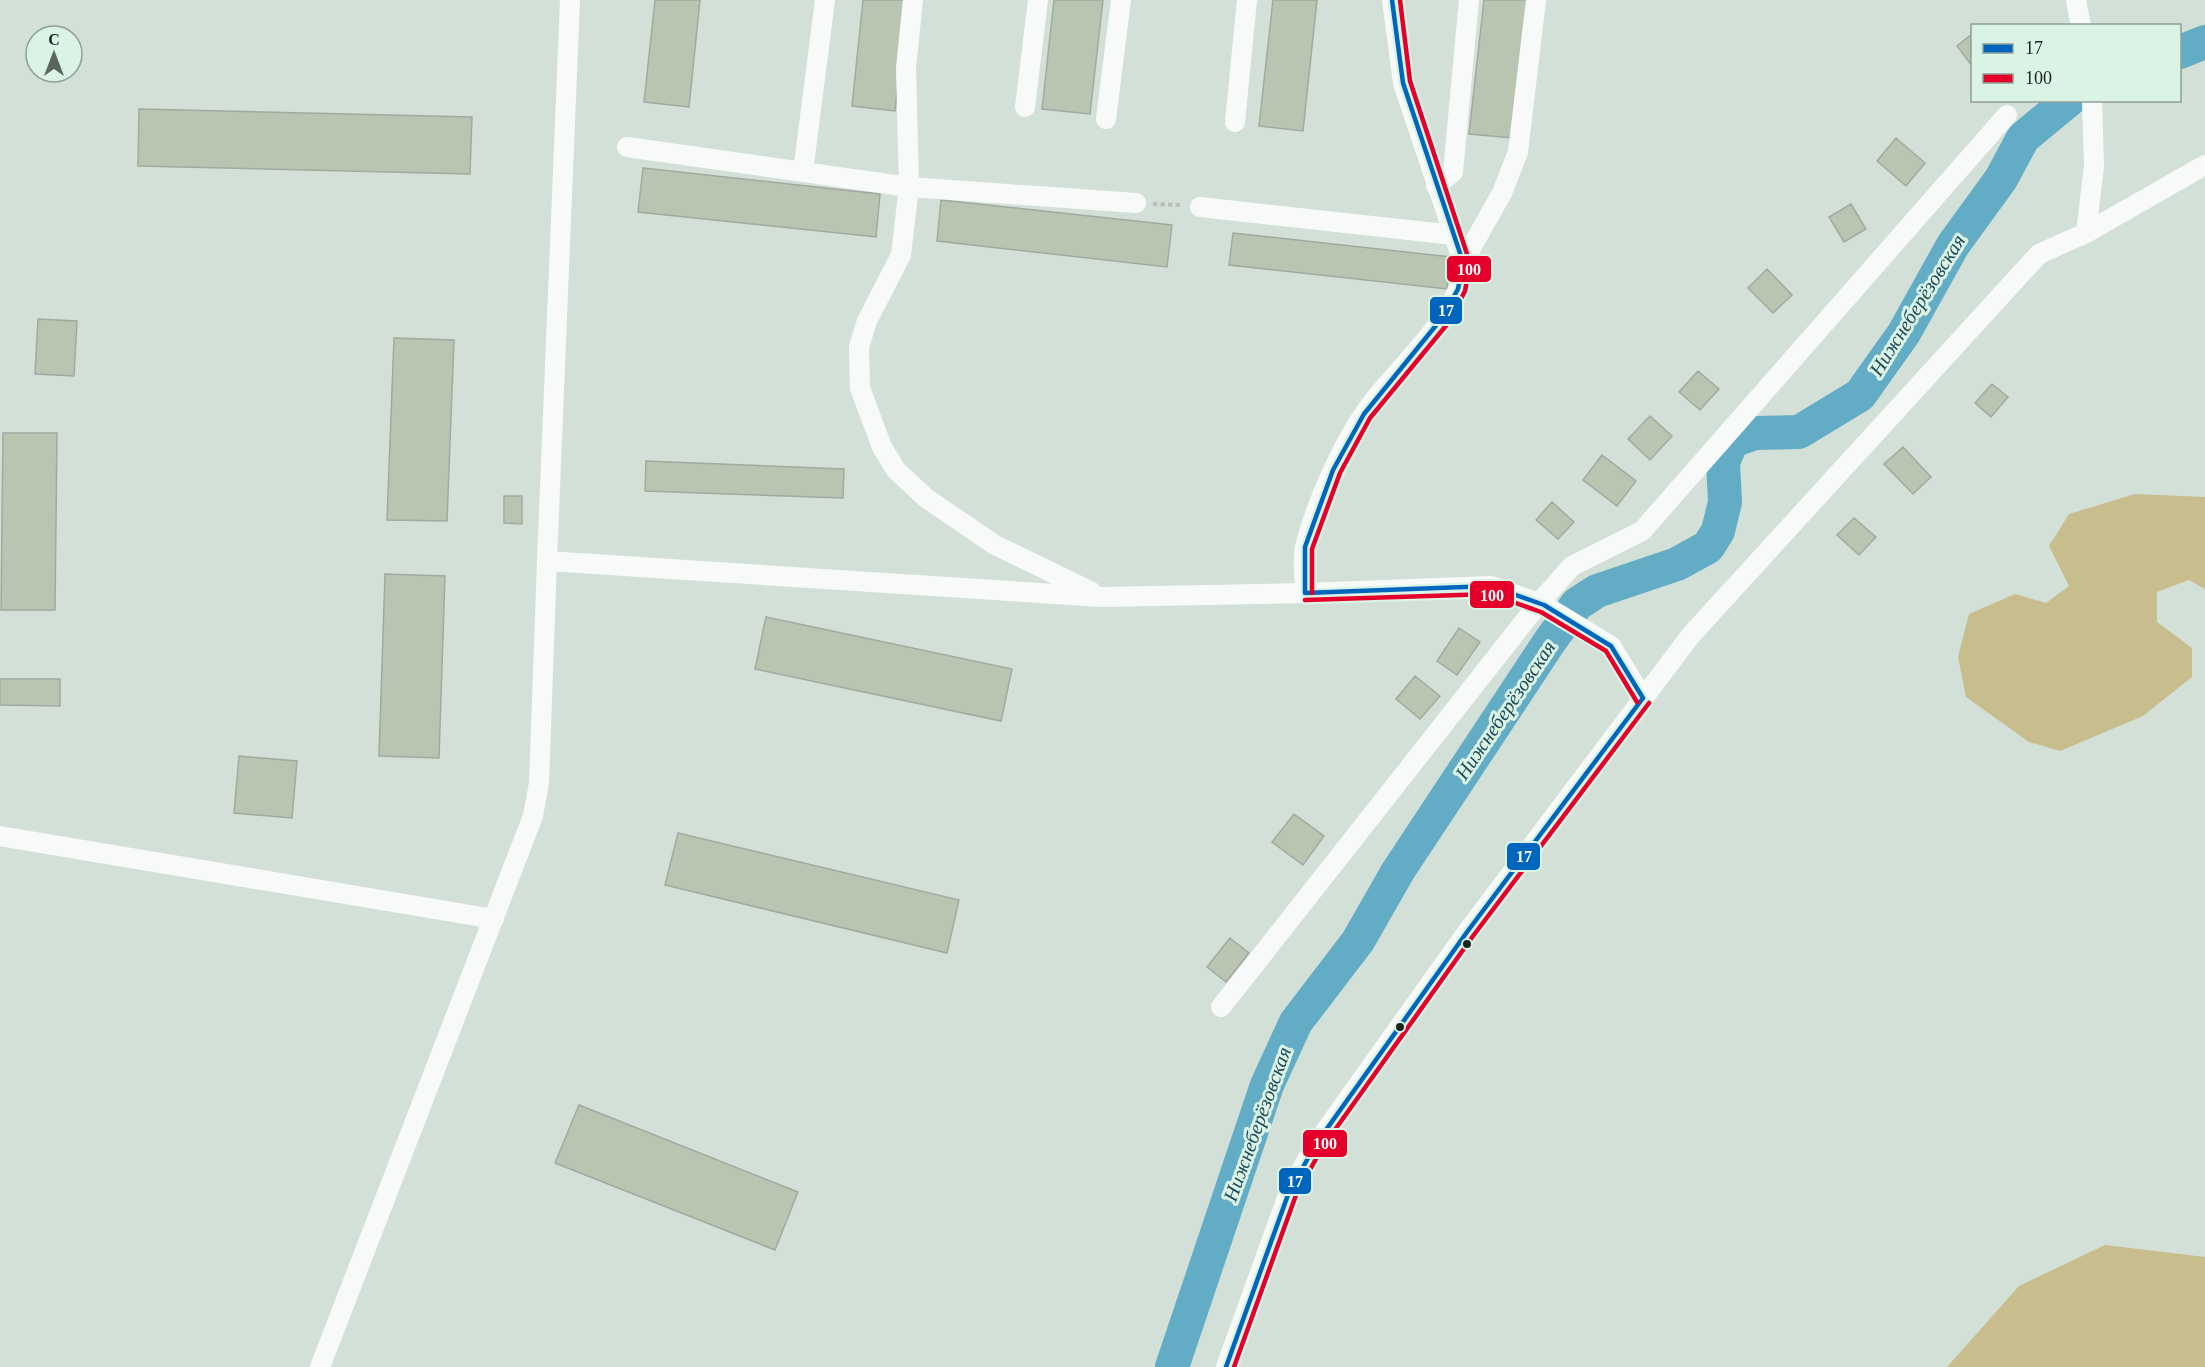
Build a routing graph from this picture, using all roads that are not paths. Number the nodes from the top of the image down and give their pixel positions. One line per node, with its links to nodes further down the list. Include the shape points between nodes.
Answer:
1 (570, 0): 27 (street)
2 (825, 0): 19 (street)
3 (913, 0): 21 (street, via 906,68)
4 (1038, 0): 13 (street)
5 (1121, 0): 15 (street)
6 (1247, 0): 16 (street)
7 (1392, 0): 20 (street, via 1402,83)
8 (1469, 0): 20 (street, via 1453,172)
9 (1536, 0): 26 (street, via 1518,152 1502,192)
10 (2076, 0): 11 (street)
11 (2081, 24)
12 (2092, 102): 24 (street, via 2094,166)
13 (1025, 107)
14 (2007, 115): 30 (street, via 1642,531 1572,566)
15 (1106, 119)
16 (1235, 122)
17 (627, 147): 19 (street)
18 (2205, 165): 24 (street)
19 (803, 172): 21 (street)
20 (1436, 186): 25 (street)
21 (909, 187): 22 (street); 29 (street, via 901,255 867,321 859,347 860,388 882,447 896,470 960,524)
22 (1136, 203)
23 (1200, 207): 25 (street)
24 (2086, 233): 31 (street, via 2039,254 1691,635)
25 (1454, 235): 26 (street)
26 (1463, 262): 28 (street, via 1453,299 1373,401 1319,502 1305,550)
27 (547, 561): 29 (street); 33 (street, via 539,783 533,816)
28 (1305, 593): 29 (street); 30 (street, via 1491,586)
29 (1102, 597)
30 (1539, 603): 31 (street, via 1611,646); 34 (street)
31 (1643, 698): 36 (street, via 1467,932 1316,1143 1289,1192)
32 (0, 836): 33 (street)
33 (494, 919): 35 (street)
34 (1221, 1007)
35 (320, 1367)
36 (1226, 1367)

